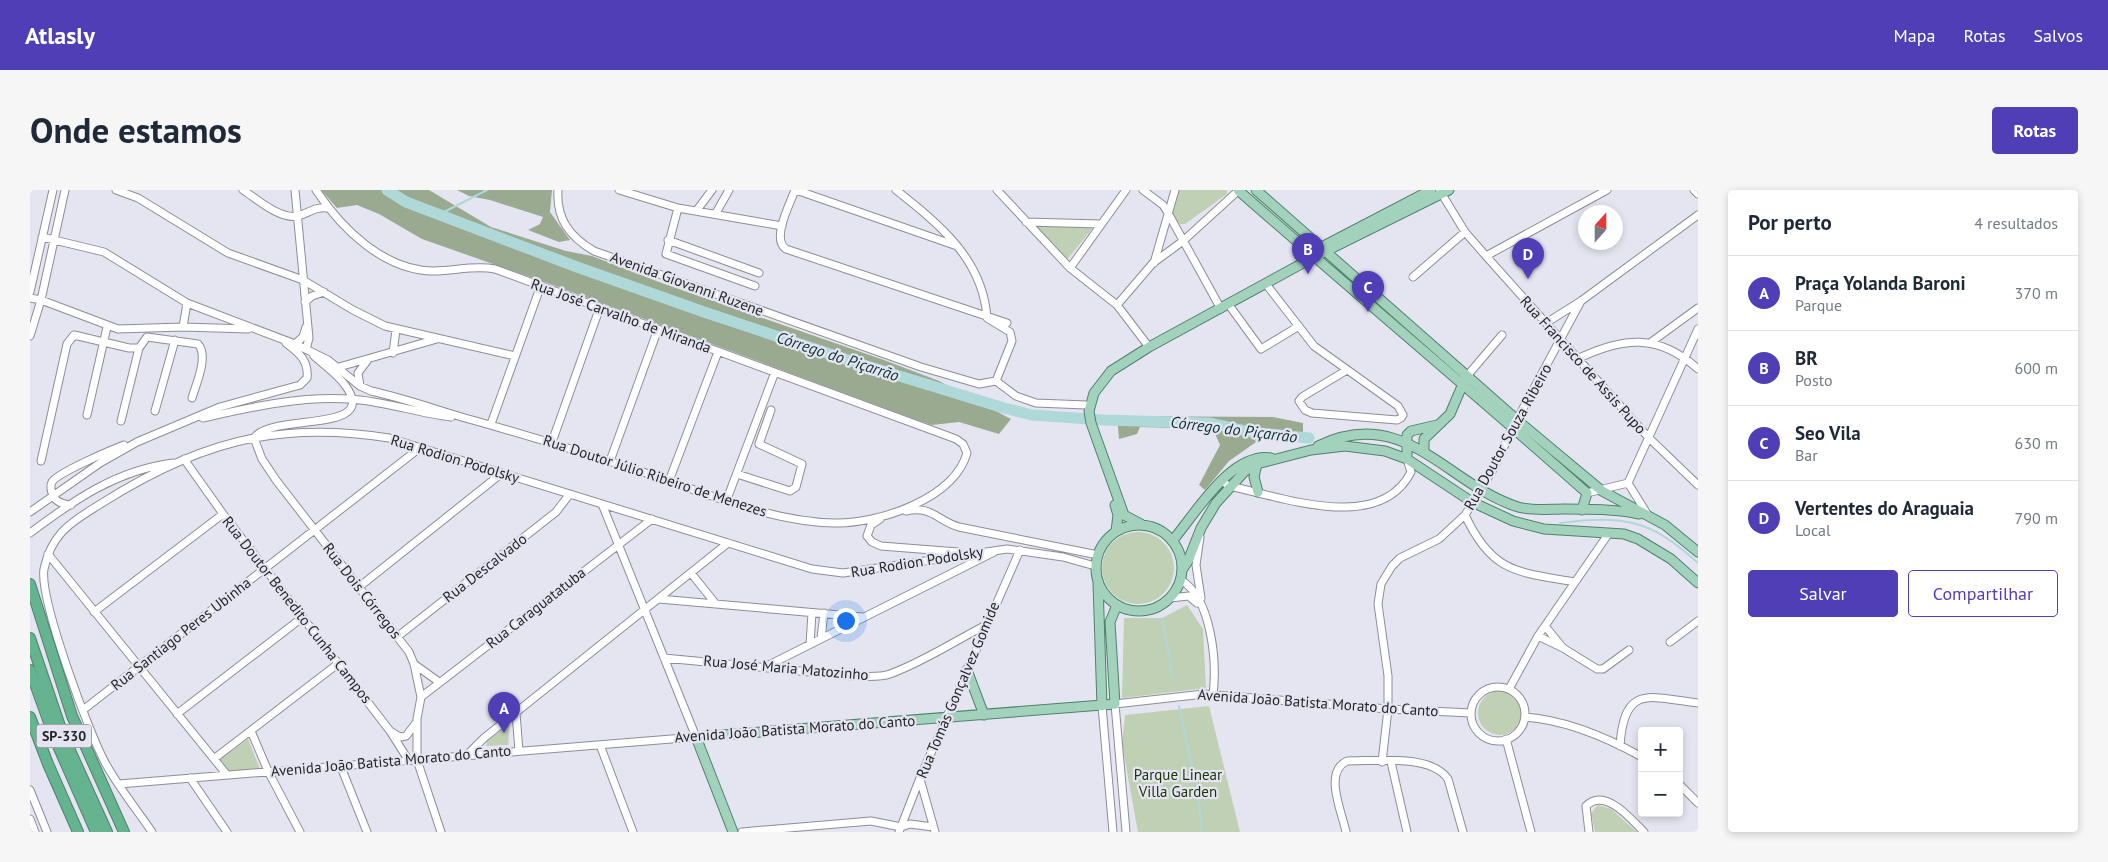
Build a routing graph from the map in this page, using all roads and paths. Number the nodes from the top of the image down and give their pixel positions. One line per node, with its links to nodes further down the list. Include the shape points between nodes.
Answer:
1 (53, 190): 36 (street)
2 (65, 190): 37 (street)
3 (116, 190): 48 (street, via 144,202 228,253)
4 (243, 190): 31 (street, via 273,210)
5 (295, 190): 31 (street)
6 (316, 190): 25 (street, Rua José Carvalho de Miranda)
7 (558, 190): 100 (street, Avenida Giovanni Ruzene, via 558,210 562,220 580,243 594,251 921,367 978,384)
8 (619, 190): 23 (street)
9 (712, 190): 27 (street)
10 (729, 190): 28 (street)
11 (796, 190): 34 (street); 40 (street)
12 (896, 190): 40 (street)
13 (998, 190): 32 (street)
14 (1126, 190): 33 (street)
15 (1143, 190): 29 (street, via 1163,205)
16 (1175, 190): 29 (street)
17 (1239, 190): 39 (street); 42 (main road)
18 (1256, 190): 41 (main road)
19 (1431, 190): 41 (main road)
20 (1607, 190): 43 (street)
21 (1694, 190): 24 (street)
22 (1444, 191): 35 (street, Rua Francisco de Assis Pupo); 41 (main road)
23 (640, 193): 26 (street)
24 (1698, 194)
25 (328, 208): 31 (street, via 314,209); 50 (street, Rua José Carvalho de Miranda, via 357,238 407,267 434,271 482,266)
26 (678, 208): 27 (street); 38 (street)
27 (697, 210): 28 (street)
28 (716, 213): 34 (street)
29 (1168, 213): 39 (street); 44 (street)
30 (1698, 215): 57 (street)
31 (297, 216): 48 (street)
32 (1026, 222): 33 (street); 45 (street)
33 (1101, 224): 45 (street)
34 (782, 226): 66 (street, via 780,240 786,249)
35 (1465, 232): 43 (street, Rua Francisco de Assis Pupo); 47 (street)
36 (42, 237): 37 (street); 52 (street)
37 (53, 240): 55 (street); 58 (street, via 94,248 114,256)
38 (668, 240): 46 (street); 51 (street, via 666,254)
39 (1183, 241): 44 (street); 63 (street)
40 (960, 247): 66 (street, via 977,277)
41 (1322, 250): 42 (main road); 61 (main road)
42 (1311, 255): 49 (main road); 63 (main road); 65 (main road)
43 (1486, 256): 69 (street, Rua Francisco de Assis Pupo)
44 (1153, 263): 59 (street)
45 (1070, 268): 59 (street)
46 (759, 273)
47 (1413, 277)
48 (303, 280): 53 (street); 56 (street)
49 (1266, 284): 60 (main road); 70 (street)
50 (541, 286): 62 (street, Rua José Carvalho de Miranda); 91 (street)
51 (754, 286)
52 (30, 292)
53 (324, 292): 56 (street); 76 (street)
54 (30, 298): 55 (street)
55 (41, 300): 71 (street); 78 (street)
56 (305, 302): 68 (street)
57 (1581, 302): 69 (street); 83 (street, Rua Doutor Souza Ribeiro)
58 (186, 303): 72 (street); 73 (street)
59 (1117, 305): 86 (street)
60 (1229, 305): 63 (main road); 70 (street, via 1261,349)
61 (1386, 306): 65 (main road); 99 (main road)
62 (600, 307): 74 (street, Rua José Carvalho de Miranda); 120 (street)
63 (1220, 308): 86 (main road)
64 (1698, 308): 84 (street)
65 (1379, 314): 99 (main road)
66 (987, 318): 67 (street); 100 (street, via 1010,332 1012,341)
67 (1007, 323)
68 (307, 324): 85 (street, via 303,337); 88 (street, via 309,338)
69 (1546, 324): 83 (street, Rua Francisco de Assis Pupo)
70 (1299, 326): 97 (street, via 1314,346)
71 (106, 327): 72 (street); 82 (street)
72 (183, 327): 73 (street)
73 (256, 329): 79 (street)
74 (658, 329): 89 (street, Rua José Carvalho de Miranda); 128 (street)
75 (1698, 329): 92 (street)
76 (396, 330): 80 (street); 90 (street)
77 (1502, 335): 99 (street)
78 (30, 336)
79 (280, 338): 85 (street); 110 (street, via 305,360 308,372 304,383 293,389 220,407)
80 (437, 338): 90 (street); 91 (street)
81 (175, 340): 87 (street, via 147,337); 102 (street, via 194,342 203,351); 106 (street)
82 (104, 341): 87 (street); 107 (street); 127 (street, via 78,335 68,341)
83 (1561, 341): 93 (street, Rua Francisco de Assis Pupo); 113 (street, Rua Doutor Souza Ribeiro)
84 (1650, 343): 92 (street, via 1676,351); 93 (street, via 1613,344)
85 (295, 344): 88 (street)
86 (1148, 345): 104 (main road, via 1114,362 1095,384)
87 (139, 348): 109 (street)
88 (306, 349): 95 (street, Rua Doutor Júlio Ribeiro de Menezes); 103 (street, via 345,384)
89 (718, 352): 98 (street, Rua José Carvalho de Miranda); 132 (street)
90 (393, 353): 94 (street)
91 (515, 356): 111 (street)
92 (1686, 358): 96 (street); 116 (street)
93 (1577, 359): 116 (street, Rua Francisco de Assis Pupo)
94 (370, 360): 95 (street); 101 (street, via 360,369)
95 (339, 367): 101 (street, Rua Doutor Júlio Ribeiro de Menezes)
96 (1698, 369)
97 (1347, 370): 97 (street, via 1302,397 1301,406 1312,413 1401,418 1403,415 1398,406)
98 (775, 372): 115 (street, Rua José Carvalho de Miranda); 131 (street)
99 (1465, 380): 113 (main road); 114 (main road, via 1450,414)
100 (996, 381): 104 (street, via 1016,396 1036,403)
101 (360, 386): 108 (street, Rua Doutor Júlio Ribeiro de Menezes)
102 (192, 398)
103 (351, 399): 108 (street); 110 (street, via 287,400); 117 (street, via 350,409 343,416 271,426)
104 (1087, 409): 112 (main road)
105 (771, 410): 131 (street, via 758,444 802,464 796,487 786,491)
106 (155, 411)
107 (87, 415)
108 (465, 418): 111 (street, Rua Doutor Júlio Ribeiro de Menezes)
109 (121, 420)
110 (185, 422): 119 (street)
111 (491, 424): 120 (street, Rua Doutor Júlio Ribeiro de Menezes)
112 (1089, 424): 155 (main road, via 1124,514); 158 (main road, via 1118,515)
113 (1515, 424): 136 (street, Rua Doutor Souza Ribeiro); 137 (main road); 140 (main road)
114 (1440, 425): 118 (main road, via 1411,431 1406,435); 123 (main road, via 1424,439)
115 (945, 435): 138 (street, Rua Doutor Júlio Ribeiro de Menezes, via 963,444 967,453 958,472)
116 (1648, 437): 133 (street); 135 (street, Rua Francisco de Assis Pupo)
117 (254, 438): 121 (street, Rua Rodion Podolsky, via 350,433 389,438); 126 (street, Rua Rodion Podolsky); 157 (street, Rua Dois Córregos, via 262,459)
118 (1406, 441): 122 (main road, via 1376,435 1352,436); 123 (main road); 125 (main road)
119 (136, 442): 142 (street); 142 (street, via 62,474 51,483)
120 (552, 442): 128 (street, Rua Doutor Júlio Ribeiro de Menezes)
121 (421, 447): 130 (street, Rua Rodion Podolsky); 157 (street, Rua Santiago Peres Ubinha)
122 (1311, 450): 124 (main road); 125 (main road, via 1362,447)
123 (1424, 452): 136 (main road)
124 (1276, 459): 129 (main road); 134 (main road, via 1254,458 1236,469)
125 (1407, 459): 139 (street, via 1411,472 1398,487 1383,498 1356,507 1329,508); 144 (main road)
126 (181, 460): 146 (street, via 122,475); 150 (street, Rua Doutor Benedito Cunha Campos); 167 (street, Rua Rodion Podolsky, via 116,494 74,522 56,540)
127 (41, 461)
128 (610, 461): 132 (street, Rua Doutor Júlio Ribeiro de Menezes)
129 (1257, 464): 134 (main road); 139 (main road, via 1254,477)
130 (502, 473): 141 (street, Rua Rodion Podolsky); 179 (street)
131 (737, 474): 143 (street)
132 (669, 481): 143 (street, Rua Doutor Júlio Ribeiro de Menezes)
133 (1628, 483): 137 (street); 153 (street)
134 (1225, 484): 139 (street); 156 (main road); 161 (main road)
135 (1698, 485)
136 (1481, 488): 144 (street, Rua Doutor Souza Ribeiro); 147 (main road, via 1518,507)
137 (1602, 491): 140 (street); 153 (main road)
138 (934, 492): 148 (street); 151 (street, Rua Doutor Júlio Ribeiro de Menezes)
139 (1258, 492)
140 (1587, 493): 147 (main road)
141 (569, 494): 145 (street, Rua Rodion Podolsky); 195 (street, Rua Descalvado, via 556,512)
142 (53, 495): 146 (street, via 58,502); 149 (street)
143 (727, 499): 151 (street, Rua Doutor Júlio Ribeiro de Menezes, via 787,518 812,522 848,523)
144 (1472, 502): 152 (street, Rua Doutor Souza Ribeiro); 160 (main road, via 1533,527)
145 (602, 504): 154 (street, Rua Rodion Podolsky); 162 (street)
146 (70, 505): 159 (street)
147 (1582, 510): 153 (main road)
148 (930, 511): 151 (street, via 913,509); 169 (street, via 948,524 959,527)
149 (30, 512)
150 (223, 514): 171 (street, Rua Doutor Benedito Cunha Campos); 186 (street)
151 (888, 515): 168 (street, via 870,525 868,536 872,542 894,548)
152 (1465, 515): 175 (street, via 1480,542 1501,564 1515,570); 216 (street, Rua Doutor Souza Ribeiro, via 1439,539 1400,558 1381,584 1378,604 1388,668)
153 (1647, 516): 166 (main road, via 1676,532)
154 (652, 519): 162 (street, Rua Caraguatatuba); 163 (street, Rua Rodion Podolsky)
155 (1141, 524): 158 (main road, via 1128,525); 161 (main road, via 1153,526)
156 (1201, 528): 172 (main road); 184 (street, via 1196,565)
157 (315, 531): 171 (street, Rua Santiago Peres Ubinha); 179 (street, Rua Dois Córregos)
158 (1116, 531): 169 (main road, via 1107,538)
159 (30, 533)
160 (1609, 533): 175 (street); 177 (main road, via 1624,534 1650,545)
161 (1173, 540): 172 (main road, via 1181,556)
162 (619, 543): 185 (street); 209 (street, Rua Caraguatatuba)
163 (728, 543): 168 (street, Rua Rodion Podolsky, via 812,569 843,573); 173 (street)
164 (999, 550): 165 (street, Rua Rodion Podolsky); 168 (street, Rua Rodion Podolsky); 190 (street)
165 (1020, 550): 170 (street, Rua Rodion Podolsky); 192 (street, Rua Tomás Gonçalvez Gomide)
166 (1698, 552)
167 (48, 554): 186 (street); 217 (street, Rua Rodion Podolsky, via 44,579 48,604)
168 (968, 554)
169 (1098, 555): 170 (main road)
170 (1095, 566): 176 (main road)
171 (265, 568): 189 (street, Rua Doutor Benedito Cunha Campos); 205 (street, Rua Santiago Peres Ubinha)
172 (1182, 570): 174 (main road)
173 (691, 573): 181 (street); 182 (street)
174 (1181, 580): 180 (main road); 184 (street, via 1196,594)
175 (1575, 582): 193 (street)
176 (1098, 583): 183 (main road, via 1105,596); 215 (main road)
177 (1698, 583)
178 (30, 584): 259 (highway, via 72,716)
179 (359, 587): 195 (street, Rua Dois Córregos)
180 (1170, 598): 183 (main road, via 1158,607 1144,611); 184 (street, via 1193,597)
181 (659, 599): 182 (street); 185 (street)
182 (715, 603): 187 (street)
183 (1117, 605): 214 (main road, via 1110,622)
184 (1203, 608): 211 (street, via 1214,666)
185 (645, 609): 202 (street); 218 (street)
186 (94, 612): 205 (street)
187 (812, 612): 188 (street); 199 (street)
188 (824, 613): 190 (street); 197 (street)
189 (303, 617): 203 (street, Rua Doutor Benedito Cunha Campos); 220 (street)
190 (863, 617): 197 (street)
191 (1698, 621): 198 (street)
192 (986, 625): 206 (street, Rua José Maria Matozinho, via 890,674 880,676); 208 (street, Rua Tomás Gonçalvez Gomide)
193 (1545, 626): 194 (street); 200 (street)
194 (1538, 636): 200 (street); 210 (street)
195 (397, 637): 204 (street, Rua Dois Córregos)
196 (30, 638): 258 (highway, SP-330, via 63,735)
197 (820, 638): 199 (street)
198 (1670, 642)
199 (810, 644): 206 (street)
200 (1563, 648): 201 (street, via 1597,669 1603,669)
201 (1629, 650)
202 (664, 658): 206 (street, Rua José Maria Matozinho); 229 (street)
203 (339, 664): 226 (street); 227 (street, Rua Doutor Benedito Cunha Campos)
204 (414, 664): 209 (street); 212 (street, Rua Dois Córregos)
205 (139, 666): 217 (street, Rua Santiago Peres Ubinha); 220 (street)
206 (764, 668)
207 (30, 670): 257 (highway, SP-330)
208 (967, 670): 221 (main road); 223 (street, Rua Tomás Gonçalvez Gomide)
209 (440, 682): 212 (street, Rua Caraguatatuba)
210 (1509, 689): 219 (street, via 1492,687 1485,690 1474,702); 224 (street, via 1523,704)
211 (1213, 695): 214 (street, Avenida João Batista Morato do Canto); 216 (street, Avenida João Batista Morato do Canto)
212 (421, 697): 225 (street, Rua Dois Córregos)
213 (1698, 703): 233 (street, via 1639,700 1624,714)
214 (1115, 704): 215 (main road, Avenida João Batista Morato do Canto); 269 (street)
215 (1102, 706): 221 (main road, Avenida João Batista Morato do Canto); 268 (street)
216 (1388, 709): 219 (street, Avenida João Batista Morato do Canto); 240 (street, Rua Doutor Souza Ribeiro)
217 (83, 710): 247 (street, Rua Rodion Podolsky, via 103,758)
218 (516, 713): 235 (street); 236 (street)
219 (1471, 713): 230 (street, via 1474,725 1484,736)
220 (177, 714): 238 (street)
221 (984, 715): 223 (main road, Avenida João Batista Morato do Canto)
222 (30, 717): 256 (highway)
223 (947, 717): 229 (main road, Avenida João Batista Morato do Canto); 246 (street, Rua Tomás Gonçalvez Gomide)
224 (1525, 717): 230 (street, via 1519,731); 233 (street, via 1571,726)
225 (417, 719): 228 (street); 231 (street, Rua Dois Córregos)
226 (251, 731): 238 (street); 243 (street)
227 (390, 731): 228 (street, via 400,737); 234 (street, Rua Doutor Benedito Cunha Campos)
228 (406, 736): 231 (street); 234 (street)
229 (696, 737): 232 (street, Avenida João Batista Morato do Canto); 266 (main road)
230 (1506, 739): 273 (street)
231 (417, 745): 239 (street, Rua Dois Córregos)
232 (600, 745): 235 (street, Avenida João Batista Morato do Canto); 265 (street)
233 (1620, 746): 237 (street)
234 (400, 747): 239 (street, Rua Doutor Benedito Cunha Campos)
235 (519, 751): 236 (street, Avenida João Batista Morato do Canto)
236 (469, 753): 239 (street, Avenida João Batista Morato do Canto)
237 (1638, 755)
238 (215, 758): 244 (street)
239 (413, 761): 242 (street, Avenida João Batista Morato do Canto); 264 (street)
240 (1382, 762): 241 (street); 270 (street, via 1347,760 1336,770 1335,784)
241 (1391, 762): 271 (street); 272 (street, via 1424,763 1443,771)
242 (341, 767): 243 (street, Avenida João Batista Morato do Canto); 263 (street)
243 (268, 772): 244 (street, Avenida João Batista Morato do Canto); 262 (street)
244 (227, 775): 245 (street, Avenida João Batista Morato do Canto)
245 (190, 778): 247 (street, Avenida João Batista Morato do Canto); 261 (street)
246 (920, 778): 252 (street, Rua Tomás Gonçalvez Gomide); 253 (street)
247 (119, 784): 260 (street, Rua Rodion Podolsky)
248 (1683, 788): 250 (street)
249 (30, 790): 255 (street)
250 (1698, 803)
251 (30, 819): 254 (street)
252 (900, 829): 253 (street, via 910,824); 267 (street, via 871,821)
253 (934, 829)
254 (35, 832)
255 (47, 832)
256 (78, 832)
257 (96, 832)
258 (106, 832)
259 (124, 832)
260 (152, 832)
261 (226, 832)
262 (300, 832)
263 (368, 832)
264 (441, 832)
265 (633, 832)
266 (733, 832)
267 (742, 832)
268 (1113, 832)
269 (1126, 832)
270 (1346, 832)
271 (1407, 832)
272 (1463, 832)
273 (1531, 832)
274 (1589, 832): 275 (street, via 1586,806 1595,800 1615,806)
275 (1644, 832)

